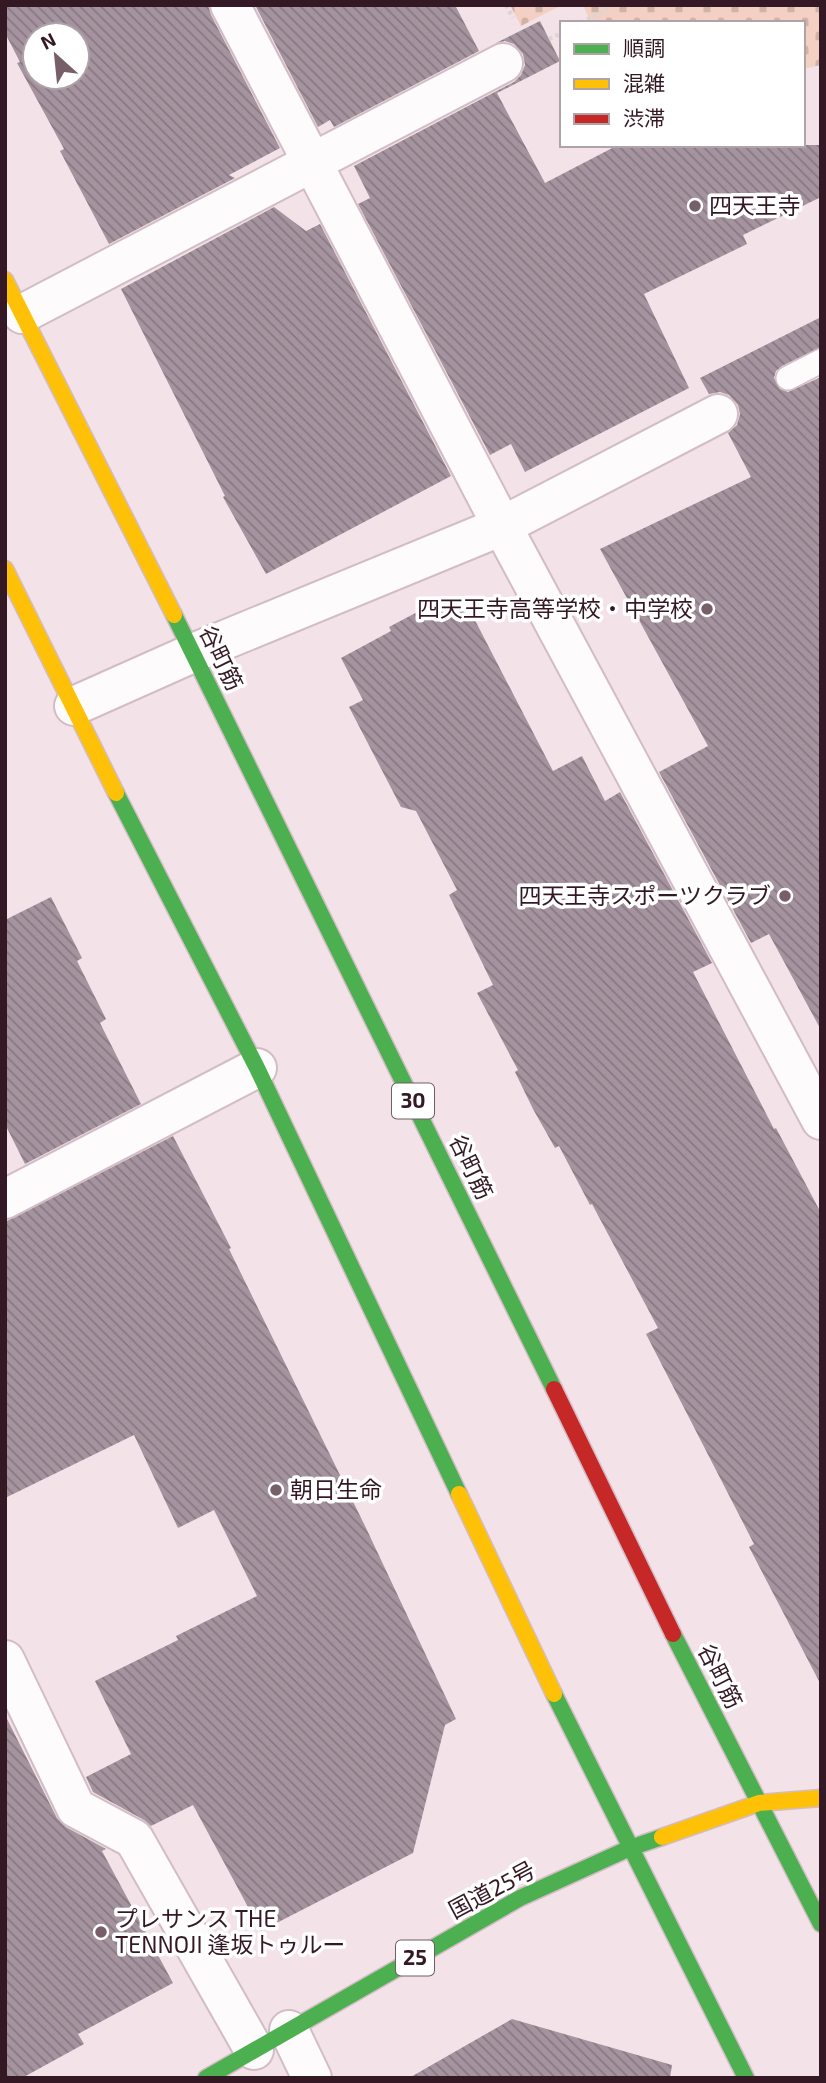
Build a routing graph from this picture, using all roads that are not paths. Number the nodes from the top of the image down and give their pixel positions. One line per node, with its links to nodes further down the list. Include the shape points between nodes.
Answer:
1 (230, 5): 3 (street)
2 (503, 63): 3 (street)
3 (312, 162): 5 (street); 9 (street)
4 (5, 280): 5 (main road, 谷町筋 / 30)
5 (22, 314): 11 (main road, 谷町筋 / 30)
6 (821, 361): 7 (lane)
7 (788, 378)
8 (718, 414): 9 (street)
9 (502, 526): 11 (street); 14 (street)
10 (5, 569): 12 (main road)
11 (193, 653): 12 (street); 18 (main road, 谷町筋 / 30)
12 (74, 706): 13 (main road)
13 (257, 1068): 15 (street); 19 (main road)
14 (821, 1120)
15 (5, 1199)
16 (5, 1660): 22 (street, via 76,1808 134,1839)
17 (821, 1798): 18 (main road, 国道25号 / 25)
18 (759, 1803): 19 (main road, 国道25号 / 25); 20 (main road, 谷町筋 / 30)
19 (630, 1848): 21 (main road, 国道25号 / 25, via 520,1898); 25 (main road)
20 (821, 1924)
21 (289, 2030): 22 (main road, 国道25号 / 25); 24 (street)
22 (254, 2050): 23 (main road, 国道25号 / 25)
23 (206, 2078)
24 (312, 2078)
25 (746, 2078)

